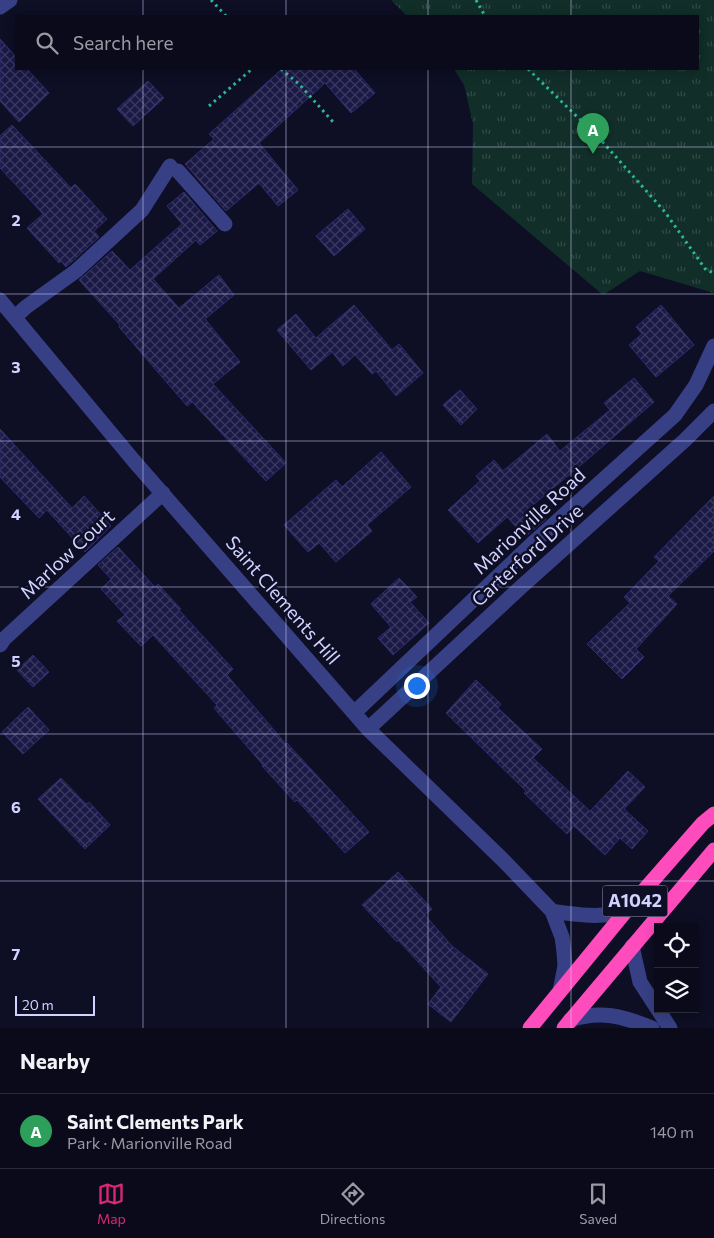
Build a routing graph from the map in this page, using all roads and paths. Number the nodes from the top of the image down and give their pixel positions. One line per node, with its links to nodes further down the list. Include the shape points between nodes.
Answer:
1 (10, 0): 4 (street)
2 (212, 0): 5 (path)
3 (476, 0): 6 (path)
4 (0, 7)
5 (225, 15)
6 (484, 15)
7 (251, 70): 10 (path)
8 (282, 70): 11 (path, via 300,84)
9 (529, 70): 13 (path, via 600,139 665,212 706,270)
10 (209, 106)
11 (334, 123)
12 (225, 224): 15 (street, via 174,168 142,210 76,271)
13 (714, 273)
14 (0, 300): 15 (street, Saint Clements Hill)
15 (15, 317): 18 (street, Saint Clements Hill)
16 (714, 346): 20 (street, Marionville Road, via 696,385 675,414)
17 (714, 411): 21 (street, Carterford Drive)
18 (163, 493): 19 (street, Marlow Court); 20 (street, Saint Clements Hill)
19 (0, 645)
20 (354, 713): 21 (street, Saint Clements Hill)
21 (368, 729): 24 (street, Saint Clements Hill)
22 (714, 814): 25 (highway, A1042)
23 (714, 850): 26 (highway, A1042)
24 (552, 911): 25 (street, via 583,916); 27 (street, Saint Clements Hill, via 564,952)
25 (625, 912): 27 (highway, A1042)
26 (632, 946): 28 (highway, A1042); 31 (street, via 640,982)
27 (560, 991): 29 (highway, A1042)
28 (567, 1024): 30 (street, via 587,1015 608,1015)
29 (530, 1028)
30 (652, 1028)
31 (670, 1028)

